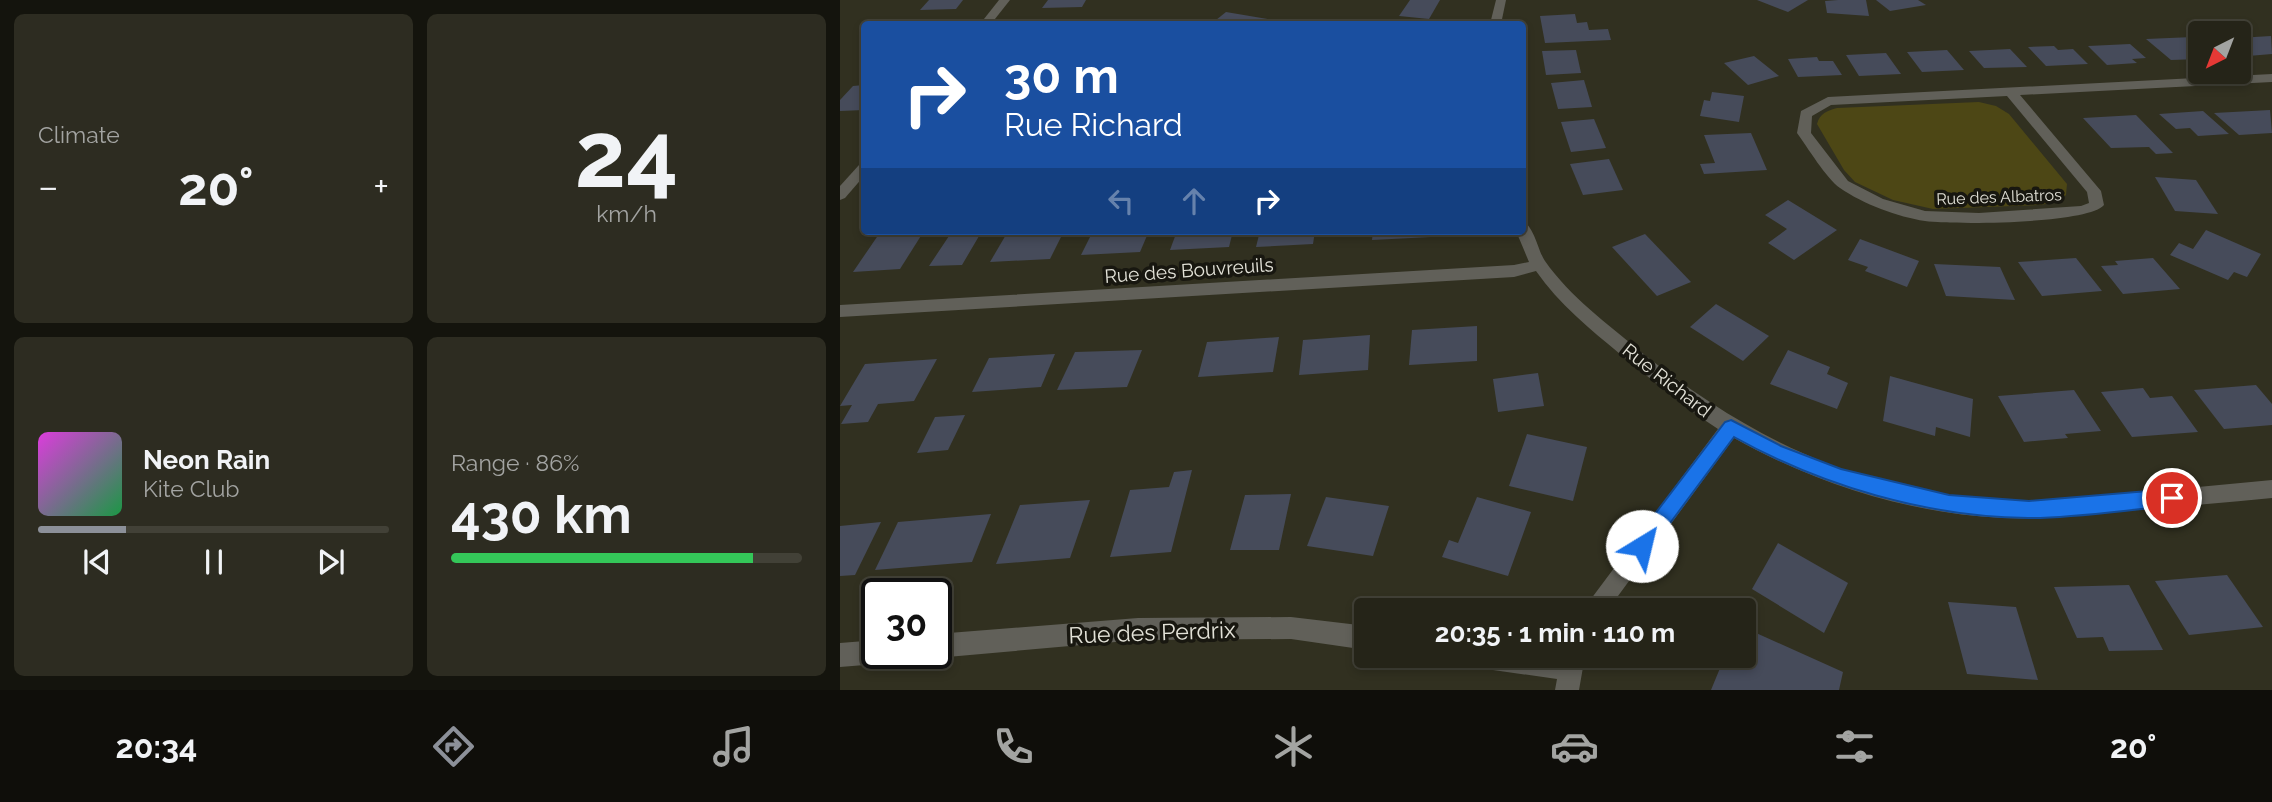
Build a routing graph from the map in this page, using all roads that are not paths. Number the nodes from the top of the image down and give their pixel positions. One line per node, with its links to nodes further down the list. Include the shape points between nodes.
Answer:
1 (1005, 0): 3 (street)
2 (1501, 0): 4 (street)
3 (988, 21)
4 (1496, 21)
5 (2272, 78): 6 (street, Rue des Albatros)
6 (2010, 91): 6 (street, Rue des Albatros, via 2094,191 2097,205 2084,212 1924,216 1878,202 1843,184 1804,133 1806,114 1828,101)
7 (861, 171): 8 (street)
8 (840, 195)
9 (1524, 235): 10 (street, Rue Richard)
10 (1539, 265): 11 (street, Rue des Bouvreuils, via 1514,271); 12 (street, Rue Richard, via 1621,345)
11 (840, 311)
12 (1731, 427): 13 (street, Rue Richard, via 1774,451 1840,476 1920,498 1977,507 2029,509); 14 (street)
13 (2272, 489)
14 (1603, 598)
15 (1354, 637): 16 (street, Rue des Perdrix, via 1291,628 1138,629)
16 (952, 645)
17 (861, 653): 18 (street)
18 (840, 655)
19 (1547, 668): 20 (street)
20 (1570, 672)

